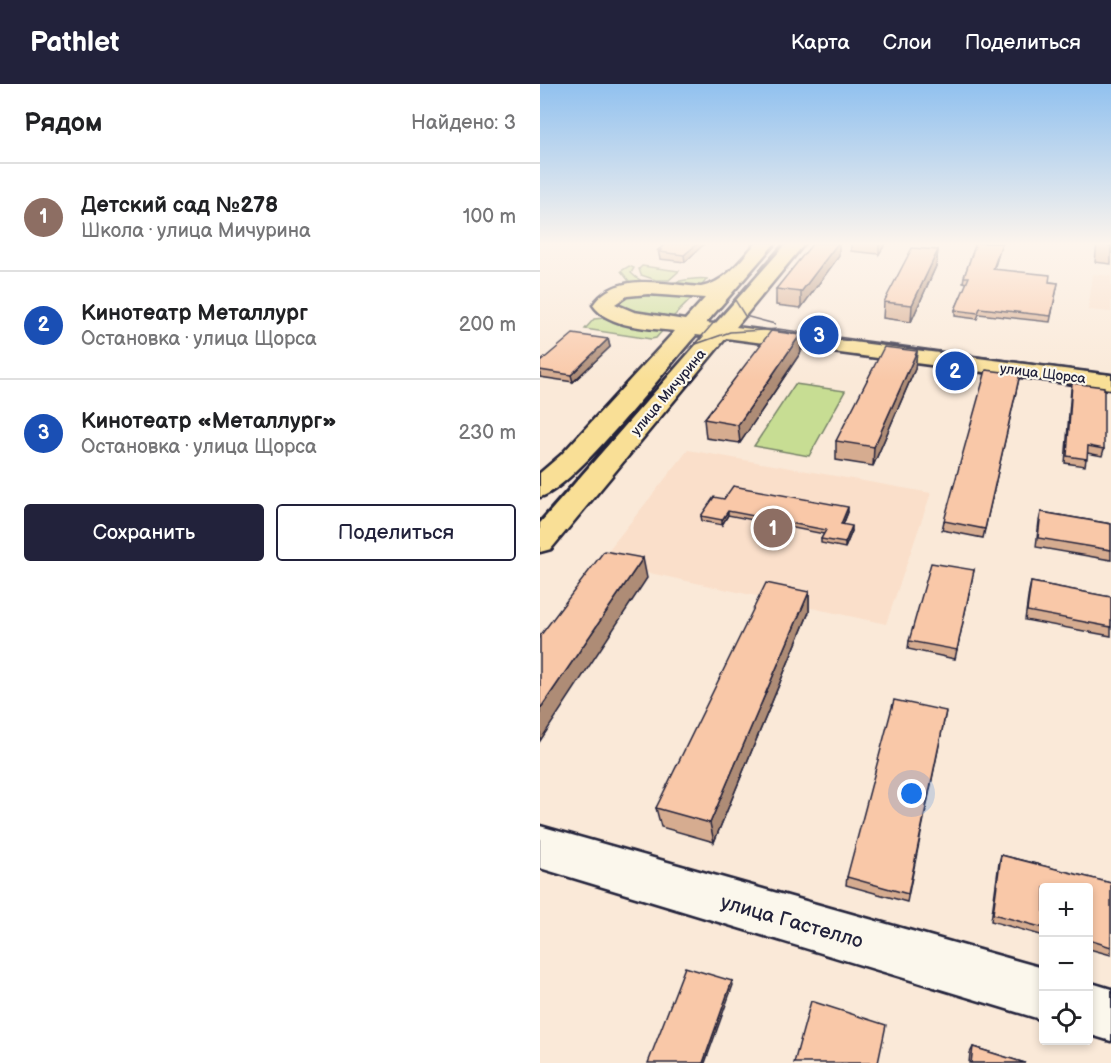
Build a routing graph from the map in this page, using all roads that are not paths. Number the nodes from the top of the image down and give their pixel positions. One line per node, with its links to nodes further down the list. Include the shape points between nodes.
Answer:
1 (643, 289): 7 (main road, via 625,290 606,299 603,305 622,315)
2 (660, 289): 3 (main road, via 703,293)
3 (715, 289)
4 (724, 289): 7 (main road, улица Мичурина)
5 (758, 289): 6 (main road, улица Мичурина)
6 (738, 313): 7 (main road, улица Щорса); 8 (main road, улица Мичурина); 10 (main road, улица Щорса)
7 (698, 318): 8 (main road, улица Щорса); 13 (main road, улица Мичурина, via 571,461)
8 (720, 331): 9 (main road, улица Щорса); 11 (main road, улица Мичурина)
9 (770, 337): 11 (main road, via 730,345); 12 (main road, улица Щорса)
10 (1111, 363)
11 (690, 366): 14 (main road, улица Мичурина)
12 (1111, 382)
13 (540, 488)
14 (540, 542)
15 (540, 847): 16 (street, улица Гастелло)
16 (1039, 993)
17 (1093, 1009): 18 (street)
18 (1111, 1015)

